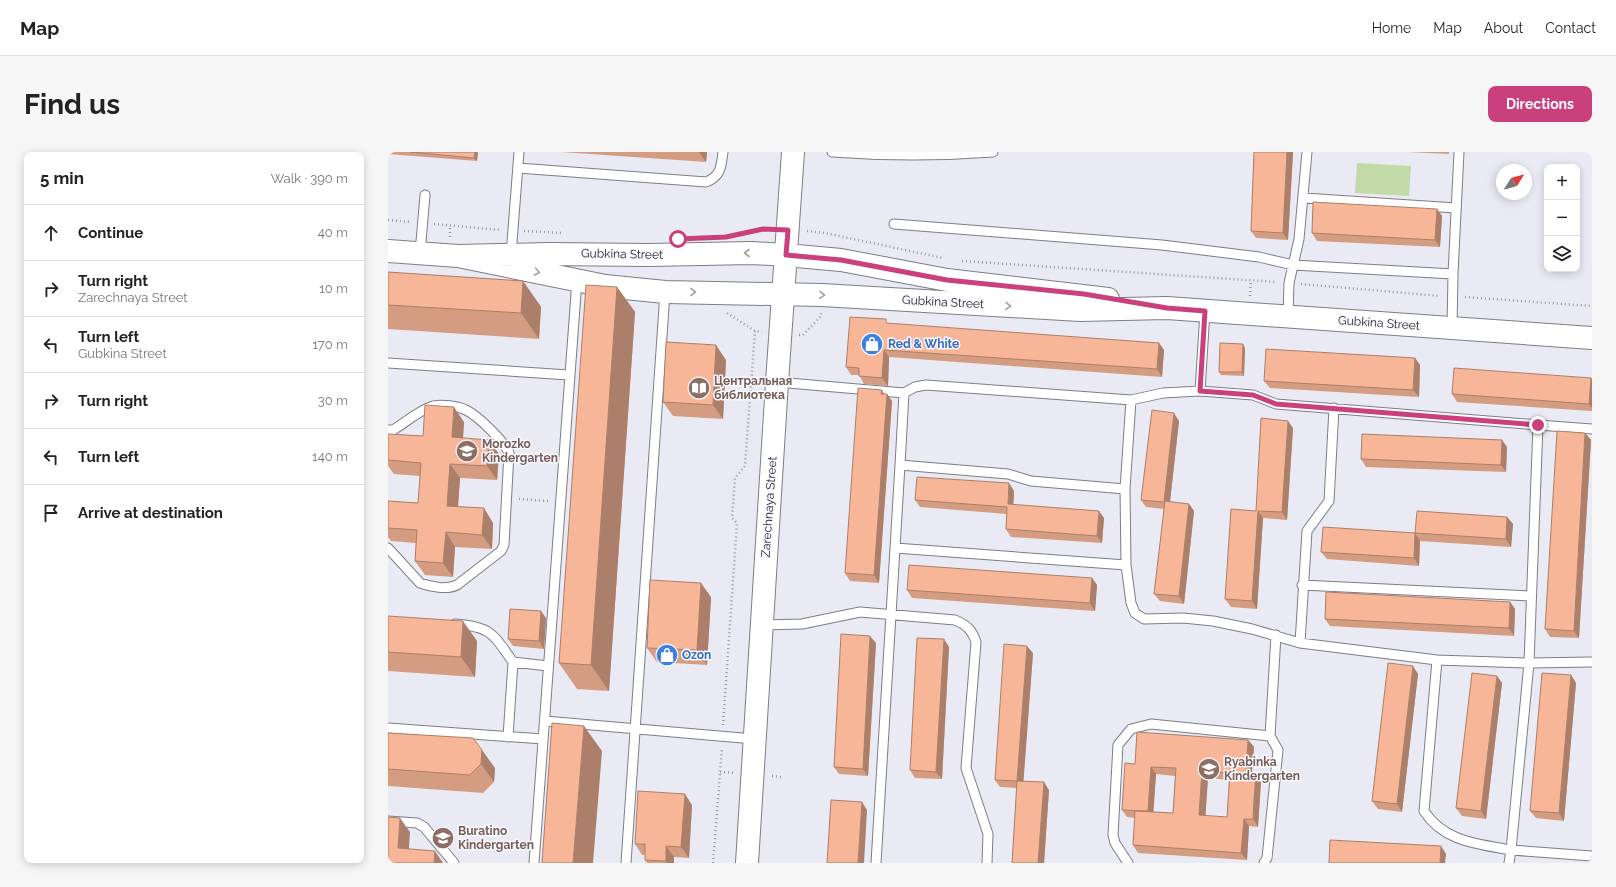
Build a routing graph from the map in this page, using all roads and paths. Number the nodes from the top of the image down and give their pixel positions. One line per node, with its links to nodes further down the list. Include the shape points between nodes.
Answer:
1 (519, 152): 8 (lane)
2 (723, 152): 8 (lane, via 718,174 706,182)
3 (793, 152): 15 (main road, Zarechnaya Street)
4 (832, 152): 5 (lane)
5 (993, 152)
6 (1308, 152): 10 (lane)
7 (1459, 152): 11 (lane)
8 (518, 168): 16 (lane)
9 (425, 195): 13 (lane)
10 (1304, 198): 11 (lane); 26 (lane)
11 (1456, 208): 27 (lane)
12 (388, 220): 13 (path)
13 (422, 223): 16 (path); 20 (lane)
14 (894, 224): 26 (lane, via 1162,245 1259,257)
15 (788, 230): 18 (path, via 763,229); 22 (main road, Zarechnaya Street); 24 (path, via 825,233)
16 (514, 231): 17 (path); 21 (lane)
17 (568, 234)
18 (741, 234)
19 (388, 251): 20 (main road, Gubkina Street)
20 (420, 253): 23 (main road, Gubkina Street)
21 (511, 255): 22 (main road, Gubkina Street, one-way to 21); 23 (main road, Gubkina Street)
22 (786, 255): 31 (main road, Zarechnaya Street); 34 (main road, Gubkina Street, via 841,260 947,280 1084,294)
23 (458, 256): 28 (main road, Gubkina Street, one-way to 28)
24 (945, 258)
25 (960, 260): 29 (path)
26 (1293, 265): 27 (lane); 29 (lane)
27 (1453, 274): 32 (lane)
28 (578, 280): 30 (main road, Gubkina Street, via 605,286); 41 (lane)
29 (1289, 283): 32 (path); 36 (lane)
30 (665, 292): 31 (main road, Gubkina Street, one-way to 31); 71 (lane)
31 (783, 294): 34 (main road, Gubkina Street, one-way to 34, via 1080,310); 42 (main road, Zarechnaya Street)
32 (1452, 297): 33 (path); 37 (lane)
33 (1592, 306)
34 (1167, 308): 35 (main road, Gubkina Street)
35 (1205, 311): 36 (main road, Gubkina Street); 43 (lane)
36 (1288, 316): 37 (main road, Gubkina Street)
37 (1452, 328): 39 (main road, Gubkina Street)
38 (755, 331): 72 (path, via 746,466 735,478 732,518 737,523)
39 (1592, 338)
40 (388, 363): 41 (lane)
41 (569, 375): 53 (lane)
42 (777, 382): 44 (lane); 61 (main road, Zarechnaya Street)
43 (1200, 391): 45 (lane, via 1163,393); 46 (lane, via 1253,395 1276,404)
44 (904, 393): 45 (lane, via 926,385); 50 (lane)
45 (1131, 400): 51 (lane)
46 (1334, 408): 47 (lane); 57 (lane, via 1329,501 1306,531)
47 (1538, 425): 48 (lane); 58 (lane)
48 (1592, 429)
49 (388, 430): 52 (lane, via 394,430 430,407 439,405 465,410 506,445 509,453)
50 (900, 465): 51 (lane, via 1008,474 1030,481); 55 (lane)
51 (1125, 489): 56 (lane)
52 (506, 498): 53 (path); 54 (lane, via 504,545 501,551 457,585 428,586 420,583)
53 (560, 502): 68 (lane)
54 (388, 548)
55 (895, 548): 56 (lane); 59 (lane)
56 (1126, 565): 62 (lane, via 1133,608 1135,613 1144,619 1213,620)
57 (1302, 585): 58 (lane); 63 (lane)
58 (1531, 596): 67 (lane)
59 (890, 614): 61 (lane, via 860,612 802,624); 85 (lane); 86 (lane, via 955,620 972,631 976,642 966,768 988,834)
60 (448, 623): 65 (lane, via 478,626 493,634)
61 (762, 625): 76 (main road, Zarechnaya Street)
62 (1276, 636): 63 (lane); 73 (lane)
63 (1300, 642): 64 (lane)
64 (1437, 660): 67 (lane); 78 (lane, via 1424,811 1431,822 1452,837)
65 (513, 662): 68 (lane); 74 (lane)
66 (1592, 662): 67 (lane)
67 (1529, 663): 78 (lane)
68 (548, 666): 69 (lane)
69 (545, 721): 71 (lane); 75 (lane)
70 (388, 728): 74 (lane)
71 (635, 730): 72 (lane); 82 (lane)
72 (723, 736): 76 (lane); 83 (path)
73 (1270, 736): 87 (lane, via 1152,724 1131,729 1122,737 1118,745 1113,835 1114,843); 88 (lane, via 1278,750 1268,858)
74 (508, 737): 75 (lane)
75 (543, 739): 81 (lane)
76 (754, 739): 84 (main road, Zarechnaya Street)
77 (388, 821): 80 (lane, via 417,823 424,827)
78 (1511, 850): 79 (lane); 89 (lane)
79 (1592, 856)
80 (454, 863)
81 (534, 863)
82 (626, 863)
83 (713, 863)
84 (747, 863)
85 (876, 863)
86 (987, 863)
87 (1128, 863)
88 (1264, 863)
89 (1509, 863)

